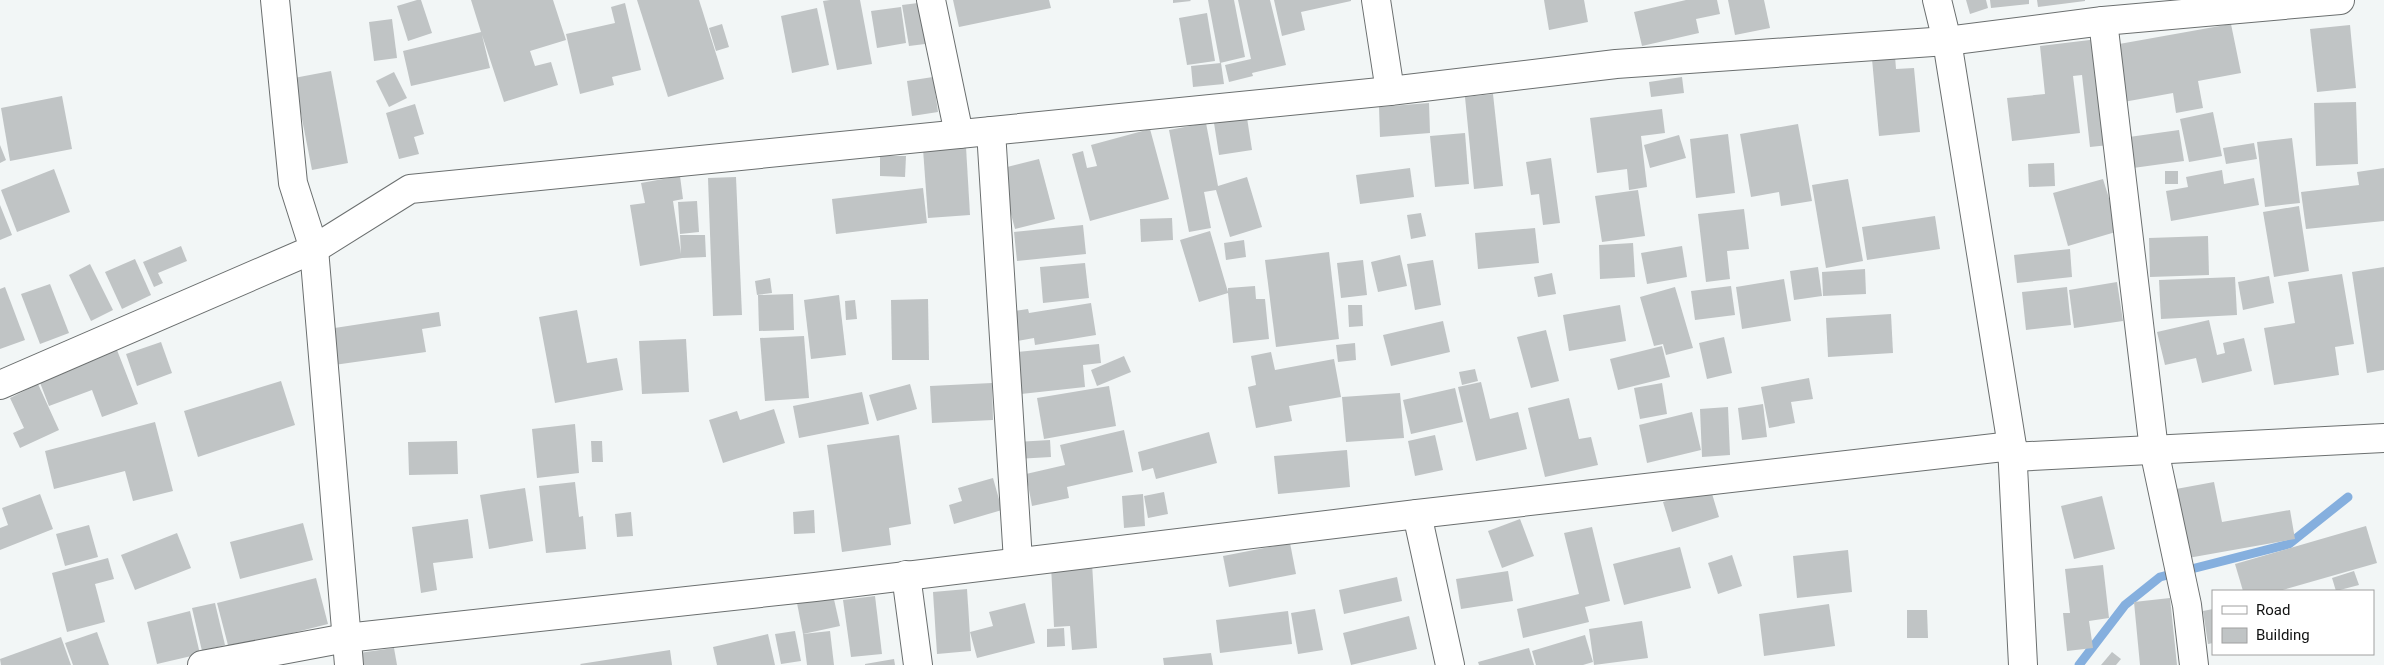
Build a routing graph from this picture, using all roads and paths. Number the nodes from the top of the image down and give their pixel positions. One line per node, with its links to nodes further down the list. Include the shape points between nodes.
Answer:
1 (275, 0): 12 (street, via 293,183)
2 (931, 0): 11 (street)
3 (1376, 0): 9 (street)
4 (1937, 0): 8 (street)
5 (2340, 0): 6 (street)
6 (2293, 1): 7 (street)
7 (2104, 21): 8 (street); 15 (street)
8 (1947, 41): 9 (street, via 1616,64); 16 (street)
9 (1390, 91): 10 (street)
10 (991, 131): 11 (street); 18 (street)
11 (959, 134): 12 (street, via 410,190)
12 (314, 249): 13 (street); 20 (street)
13 (0, 385)
14 (2384, 438): 15 (street)
15 (2154, 450): 16 (street); 26 (street, via 2187,605)
16 (2012, 452): 17 (street); 25 (street)
17 (1417, 514): 18 (street); 24 (street)
18 (1018, 562): 19 (street)
19 (906, 575): 20 (street, via 815,588); 23 (street)
20 (346, 638): 21 (street); 22 (street)
21 (202, 665)
22 (350, 665)
23 (918, 665)
24 (1450, 665)
25 (2023, 665)
26 (2194, 665)

